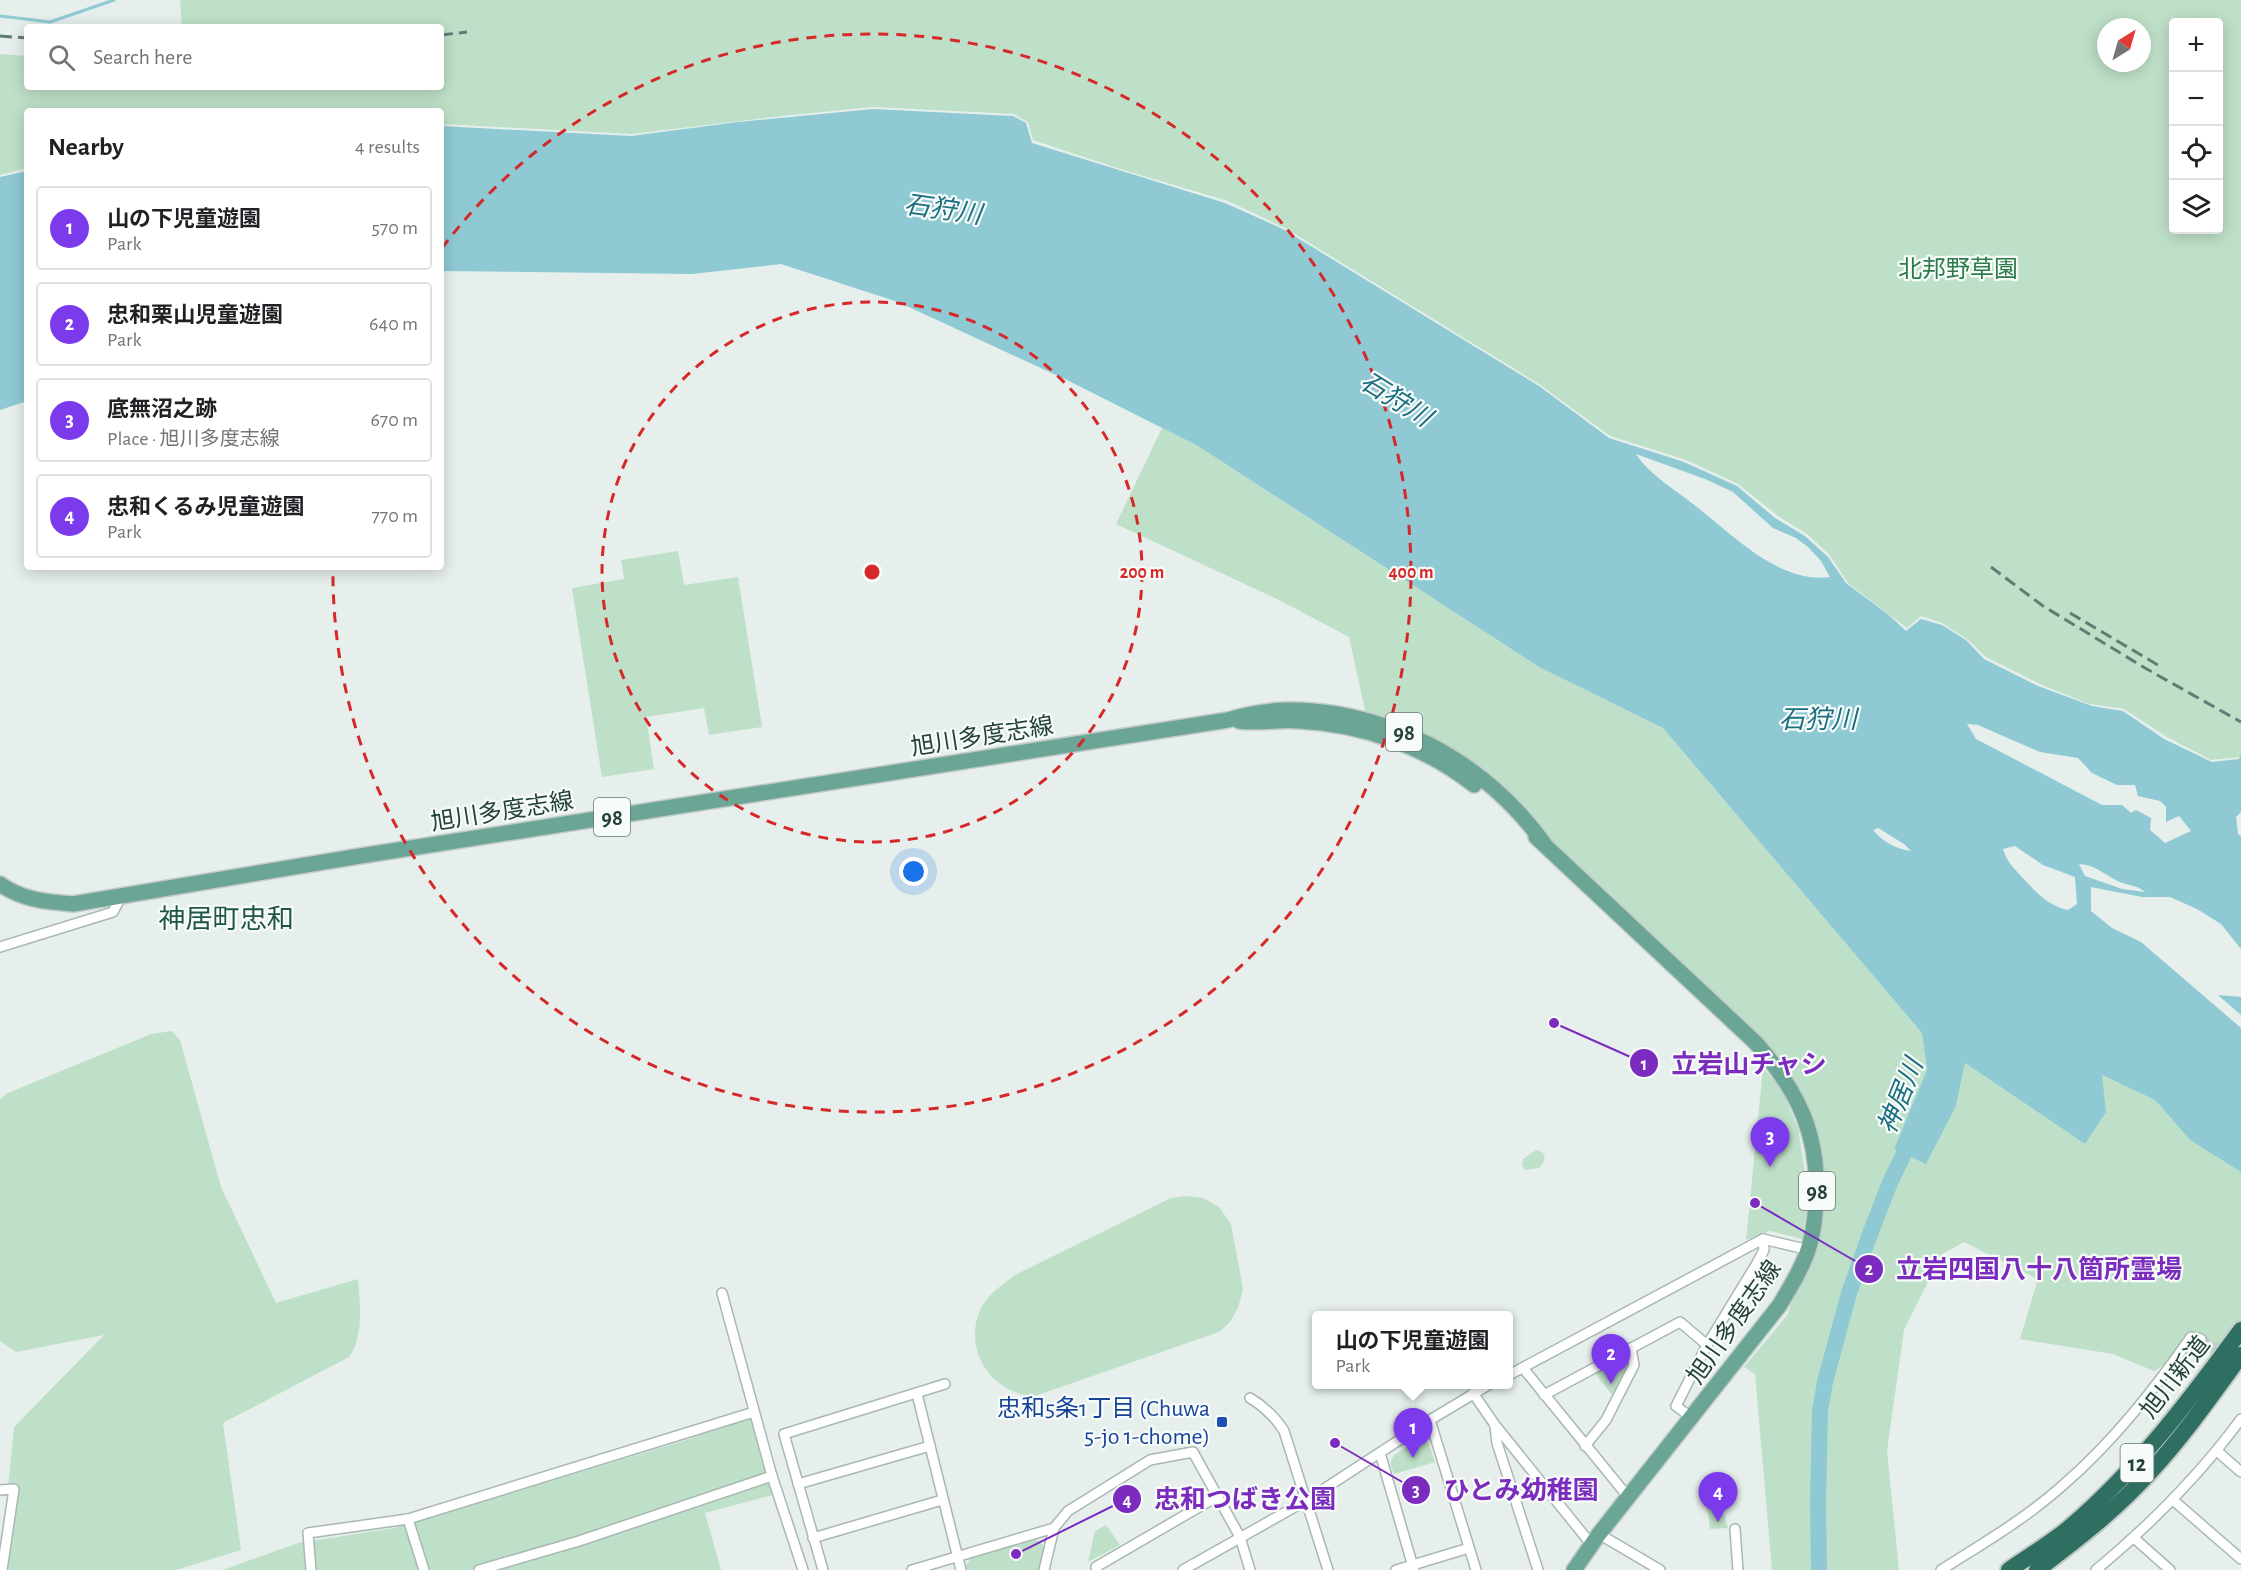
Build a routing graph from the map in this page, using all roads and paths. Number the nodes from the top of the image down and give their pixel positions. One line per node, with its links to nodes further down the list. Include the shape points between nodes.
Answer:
1 (0, 884): 2 (main road, 旭川多度志線 / 98, via 37,901 73,904)
2 (121, 897): 3 (street, via 113,912); 5 (main road, 旭川多度志線 / 98, via 1228,720 1283,708 1367,719 1433,745 1488,785 1777,1066 1795,1096 1815,1150 1816,1217)
3 (0, 947)
4 (1763, 1239): 5 (street); 9 (street, via 1764,1250); 12 (street)
5 (1809, 1250): 21 (main road, 旭川多度志線 / 98, via 1779,1306)
6 (722, 1293): 20 (street)
7 (2240, 1331): 69 (highway, 旭川新道 / 12, via 2185,1407 2138,1462 2068,1528)
8 (2201, 1339): 68 (street, via 2191,1337 2113,1436 2062,1486 2014,1524)
9 (1707, 1346): 10 (street, via 1680,1322); 21 (street, via 1676,1406)
10 (1631, 1348): 18 (street); 26 (street, via 1634,1365 1606,1420)
11 (2241, 1355): 70 (highway, 旭川新道 / 12, via 2151,1472 2117,1506)
12 (1523, 1368): 13 (street); 18 (street)
13 (1513, 1373)
14 (945, 1384): 17 (street)
15 (1481, 1389): 16 (street)
16 (1473, 1393): 23 (street); 24 (street)
17 (917, 1394): 25 (street); 31 (street, via 784,1434)
18 (1544, 1395): 26 (street)
19 (1250, 1398): 36 (street, via 1276,1418 1284,1431)
20 (754, 1412): 30 (street); 38 (street)
21 (1692, 1418): 34 (main road, 旭川多度志線 / 98)
22 (2241, 1419): 27 (street)
23 (1430, 1420): 28 (street); 45 (street)
24 (1495, 1425): 44 (street); 64 (street, via 1497,1443)
25 (930, 1446): 31 (street); 35 (street)
26 (1585, 1446): 34 (street)
27 (2217, 1451): 29 (street); 37 (street)
28 (1380, 1453): 36 (street); 48 (street)
29 (2241, 1472)
30 (772, 1476): 52 (street); 53 (street)
31 (798, 1484): 42 (street)
32 (0, 1490): 49 (street, via 14,1489)
33 (1218, 1496): 39 (street, via 1193,1452 1150,1460 1068,1511); 41 (street); 58 (street, via 1096,1567)
34 (1629, 1498): 44 (main road, 旭川多度志線 / 98)
35 (942, 1500): 42 (street); 46 (street)
36 (1307, 1500): 41 (street); 61 (street)
37 (2173, 1500): 43 (street); 47 (street)
38 (408, 1519): 50 (street, via 308,1533); 51 (street)
39 (1054, 1528): 46 (street); 57 (street)
40 (1736, 1529): 67 (street)
41 (1240, 1537): 59 (street); 60 (street)
42 (813, 1538): 54 (street)
43 (2134, 1538): 71 (street); 72 (street)
44 (1595, 1539): 65 (main road, 旭川多度志線 / 98); 66 (street)
45 (1469, 1548): 48 (street); 63 (street)
46 (957, 1556): 55 (street); 56 (street)
47 (2241, 1559)
48 (1414, 1568): 62 (street)
49 (2, 1570)
50 (311, 1570)
51 (424, 1570)
52 (479, 1570)
53 (803, 1570)
54 (823, 1570)
55 (912, 1570)
56 (961, 1570)
57 (1044, 1570)
58 (1098, 1570)
59 (1183, 1570)
60 (1250, 1570)
61 (1328, 1570)
62 (1396, 1570)
63 (1476, 1570)
64 (1538, 1570)
65 (1574, 1570)
66 (1660, 1570)
67 (1738, 1570)
68 (1941, 1570)
69 (2009, 1570)
70 (2037, 1570)
71 (2096, 1570)
72 (2170, 1570)

